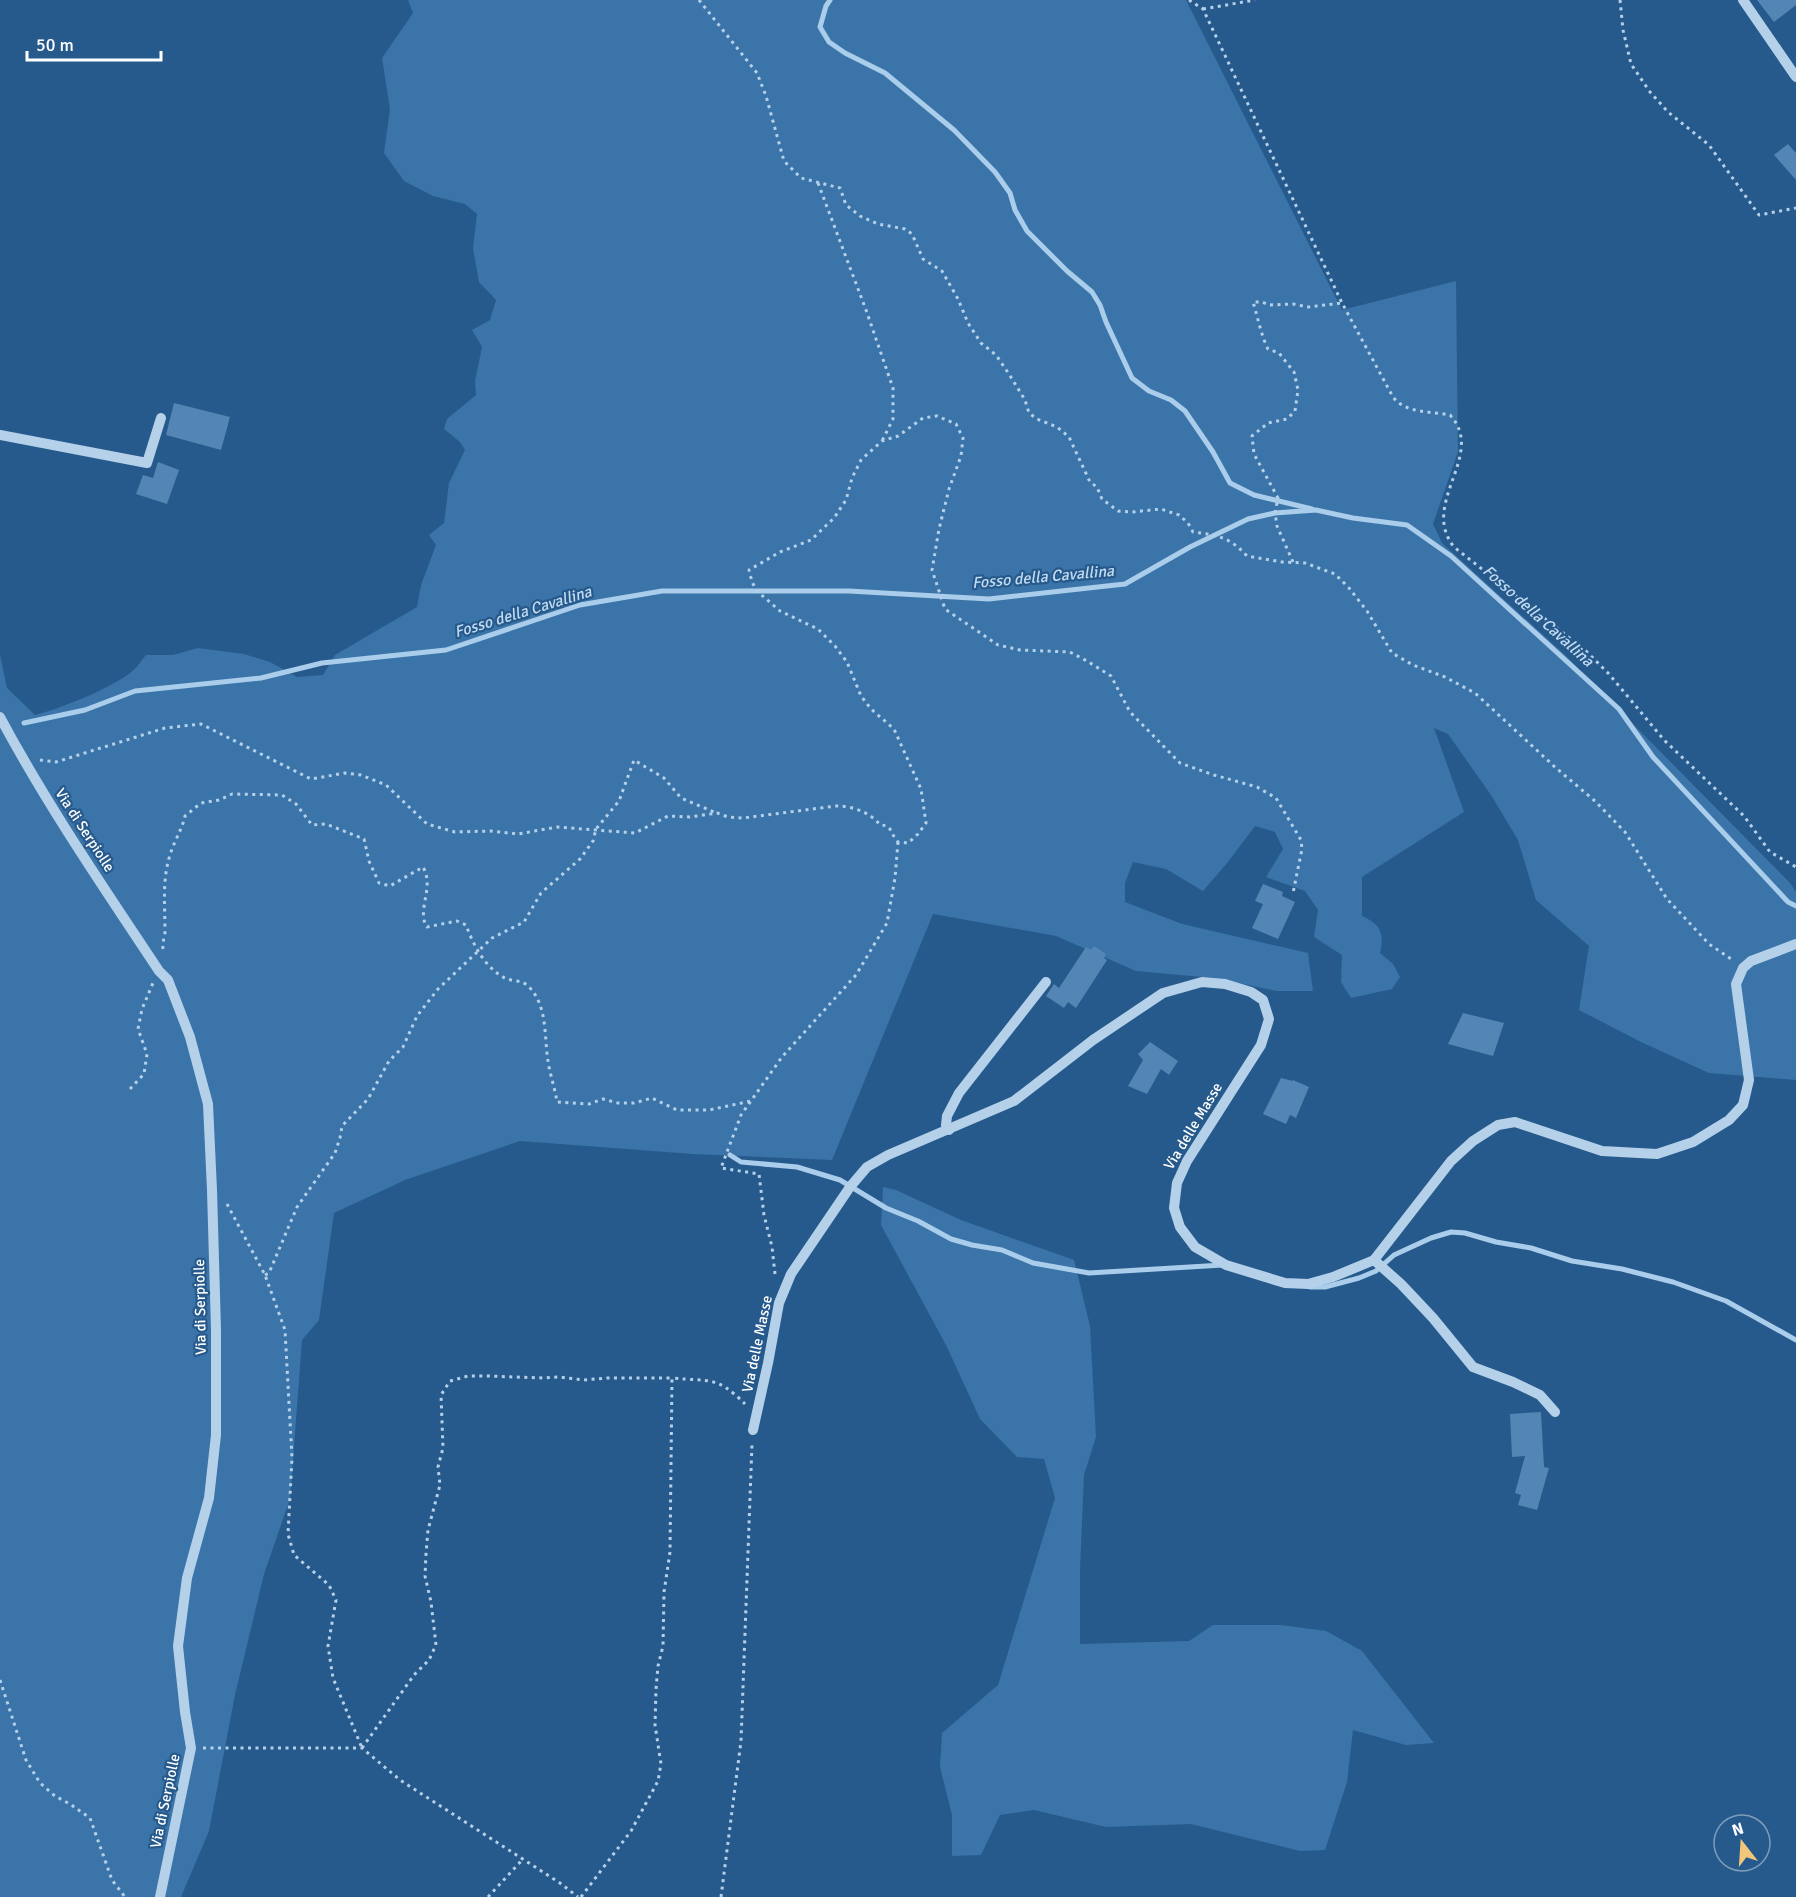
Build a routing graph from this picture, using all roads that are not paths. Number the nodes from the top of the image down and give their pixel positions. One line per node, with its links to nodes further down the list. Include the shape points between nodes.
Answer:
1 (1743, 0): 2 (street)
2 (1796, 77)
3 (161, 418): 4 (street, via 147,463)
4 (0, 435)
5 (0, 717): 12 (street, Via di Serpiolle, via 78,849 168,980 190,1037 207,1104 216,1435 208,1498 187,1578 178,1646 191,1748)
6 (1796, 944): 9 (street, Via delle Masse, via 1751,961 1736,984 1749,1080 1743,1105 1729,1120 1693,1142 1657,1154 1602,1151 1515,1122 1498,1125 1451,1161)
7 (1046, 982): 8 (street, via 959,1093 947,1116)
8 (949, 1130): 9 (street, Via delle Masse, via 1014,1101 1093,1040 1163,993 1202,982 1225,984 1263,1000 1269,1019 1261,1045 1186,1161 1177,1183 1174,1208 1180,1227 1195,1247 1226,1264 1285,1283 1308,1284); 11 (street, Via delle Masse, via 867,1167 791,1274 779,1303)
9 (1374, 1260): 10 (street, via 1433,1318 1473,1367 1540,1395)
10 (1555, 1412)
11 (753, 1431)
12 (160, 1897)

